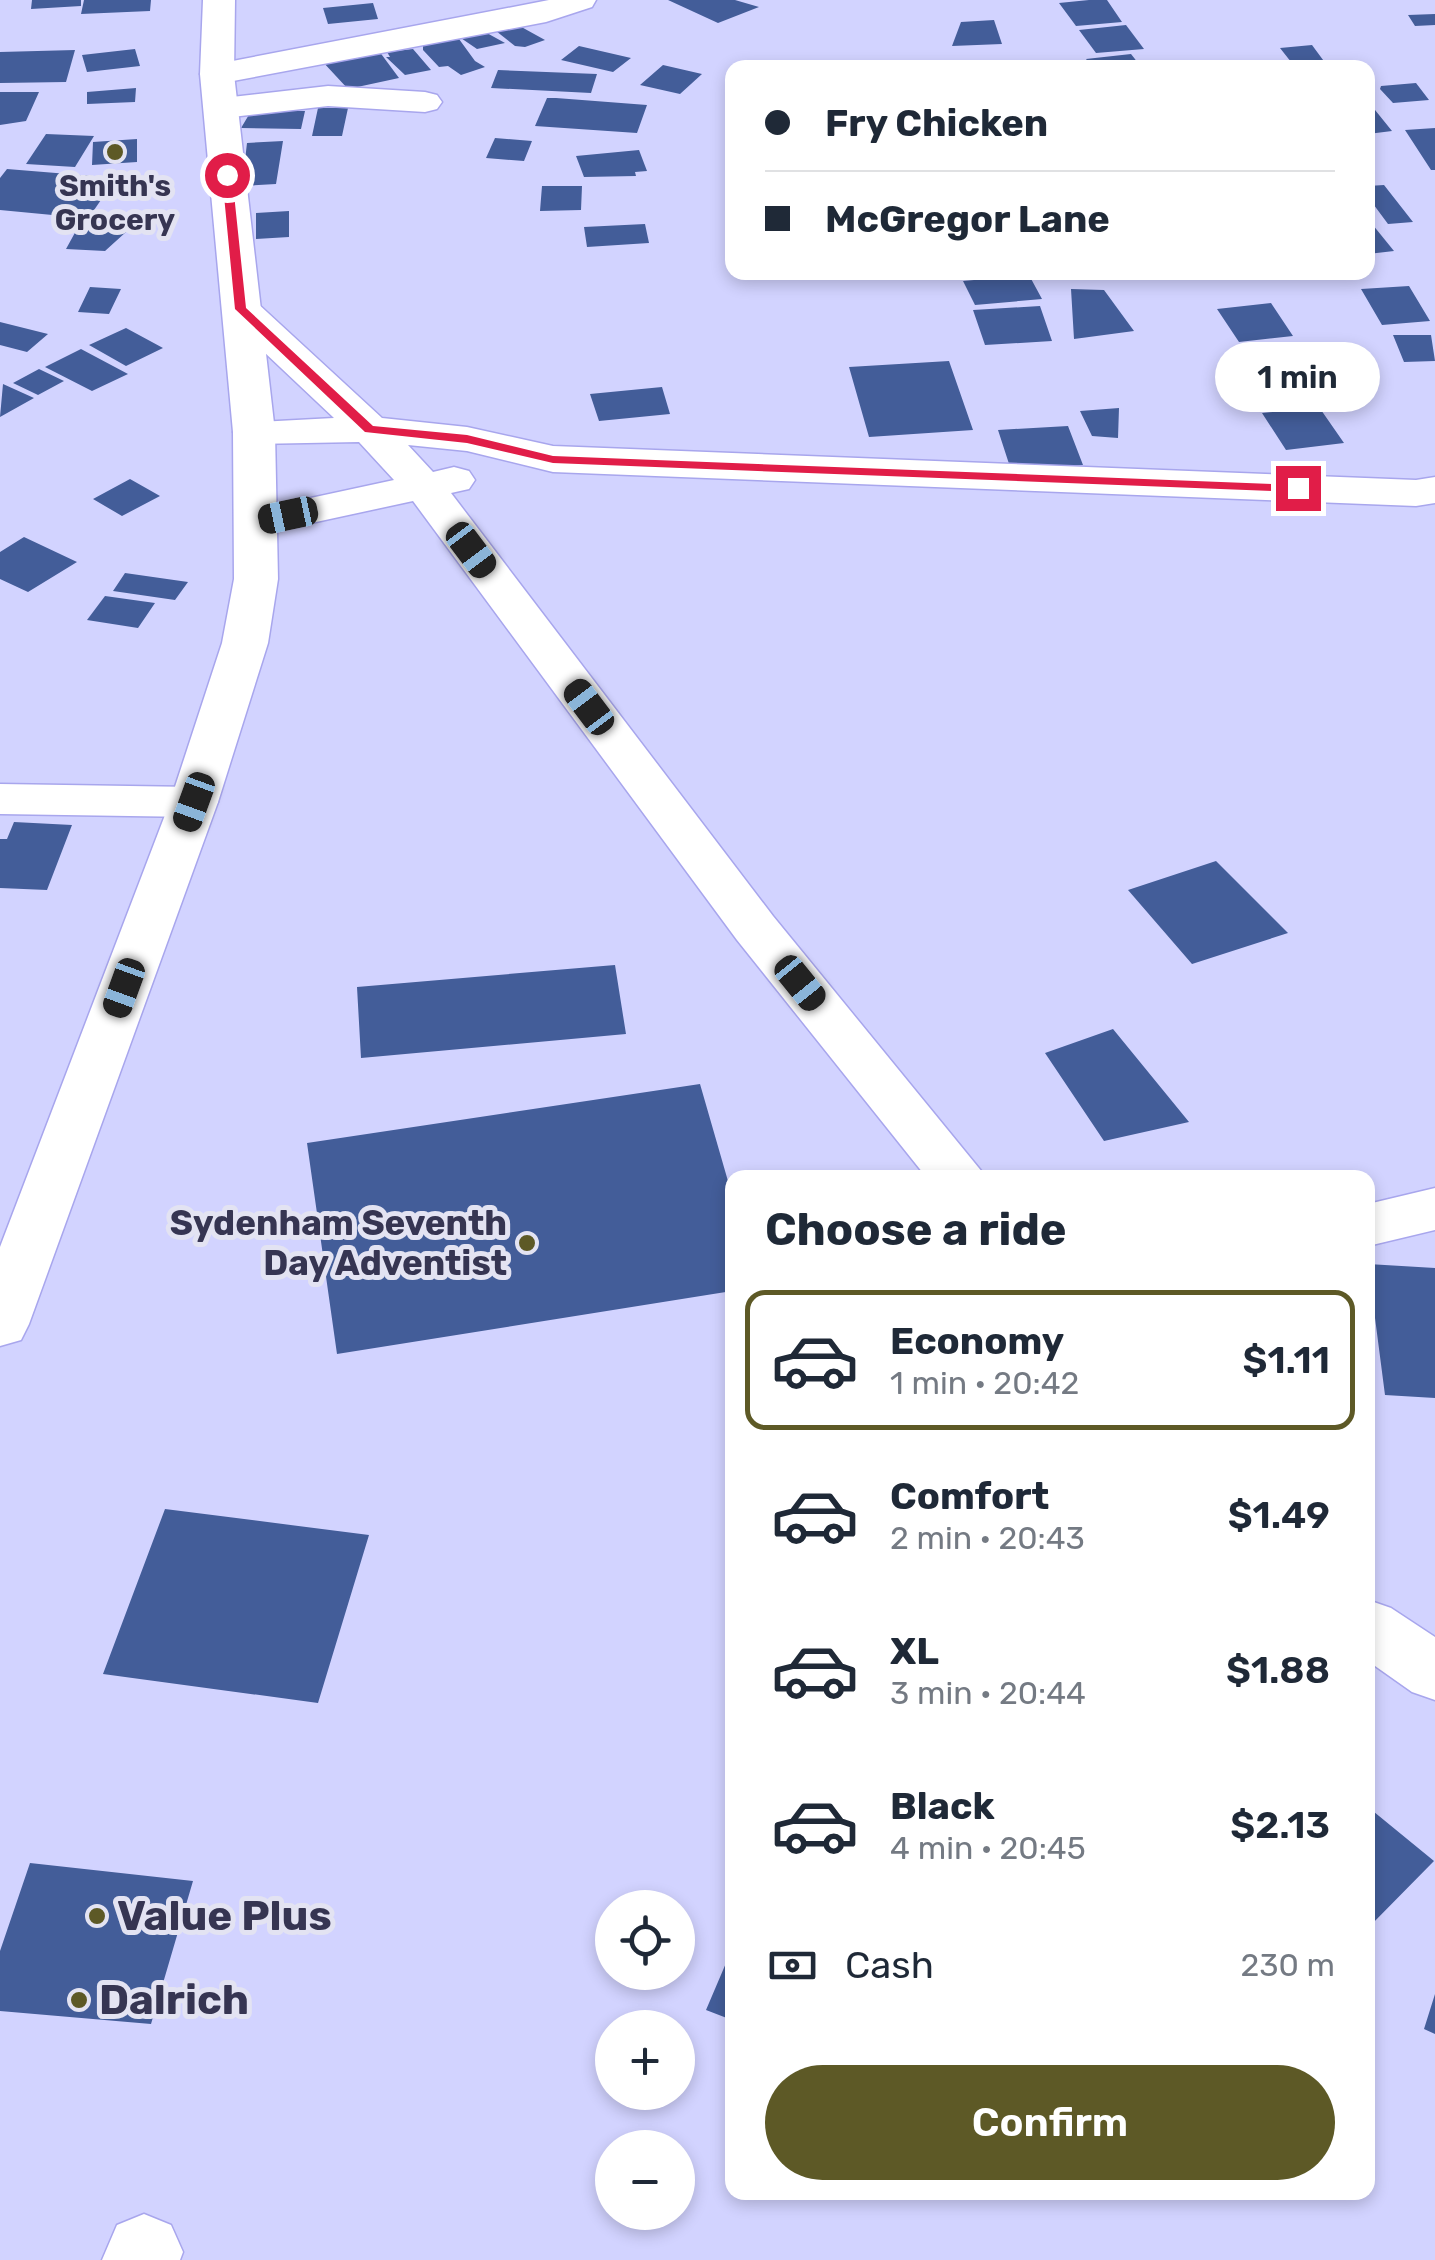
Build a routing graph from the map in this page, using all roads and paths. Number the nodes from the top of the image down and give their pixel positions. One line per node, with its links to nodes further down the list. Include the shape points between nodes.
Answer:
1 (218, 0): 3 (street)
2 (580, 0): 3 (street)
3 (219, 91): 4 (street); 5 (street)
4 (425, 102)
5 (241, 309): 6 (street); 7 (street)
6 (370, 429): 7 (street); 8 (street, via 467,439); 9 (street)
7 (254, 432): 11 (street)
8 (553, 459): 9 (street); 10 (street)
9 (424, 487): 11 (street); 14 (street, via 754,928)
10 (1435, 490)
11 (256, 522): 13 (street, via 256,579 245,643)
12 (0, 800): 13 (street)
13 (194, 802): 17 (street)
14 (952, 1170)
15 (1435, 1209): 16 (street)
16 (1375, 1223)
17 (0, 1324)
18 (1375, 1632): 19 (street)
19 (1435, 1672)

